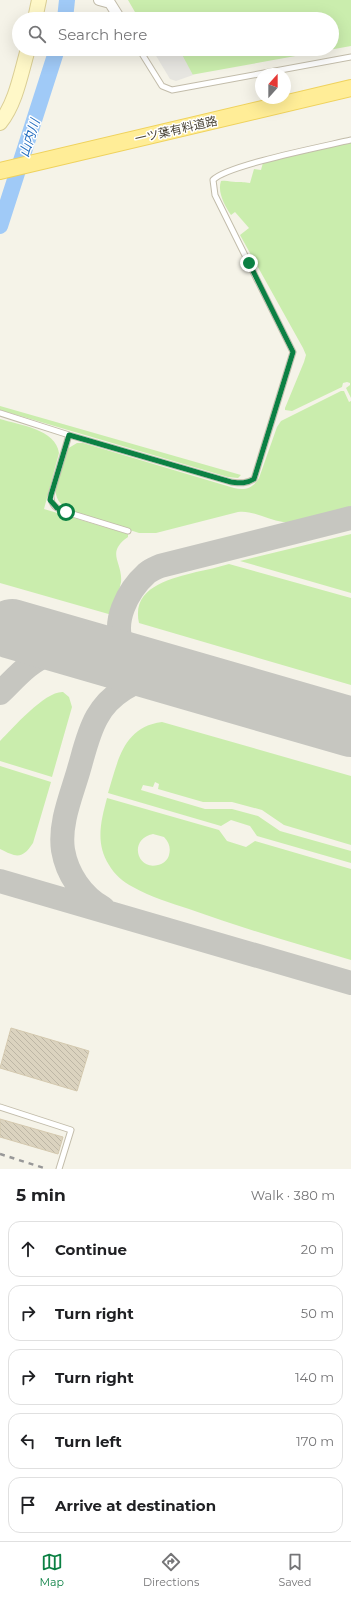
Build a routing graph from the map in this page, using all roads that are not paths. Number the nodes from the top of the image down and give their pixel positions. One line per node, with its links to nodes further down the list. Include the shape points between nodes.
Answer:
1 (39, 0): 4 (street)
2 (99, 0): 3 (street)
3 (110, 3): 5 (street); 6 (street)
4 (36, 12)
5 (116, 12)
6 (119, 12)
7 (26, 56): 11 (street, via 13,97)
8 (143, 56): 9 (lane, via 162,86 172,90)
9 (351, 57)
10 (351, 88): 13 (main road, 一ツ葉有料道路)
11 (0, 123)
12 (351, 140): 15 (lane, via 250,164 222,173 213,180 215,195 293,352 254,479 248,482 231,482)
13 (0, 171)
14 (0, 413): 15 (lane)
15 (69, 435): 16 (lane, via 50,500 57,508 66,512)
16 (128, 531)
17 (0, 1107): 18 (lane, via 71,1130)
18 (59, 1169)

